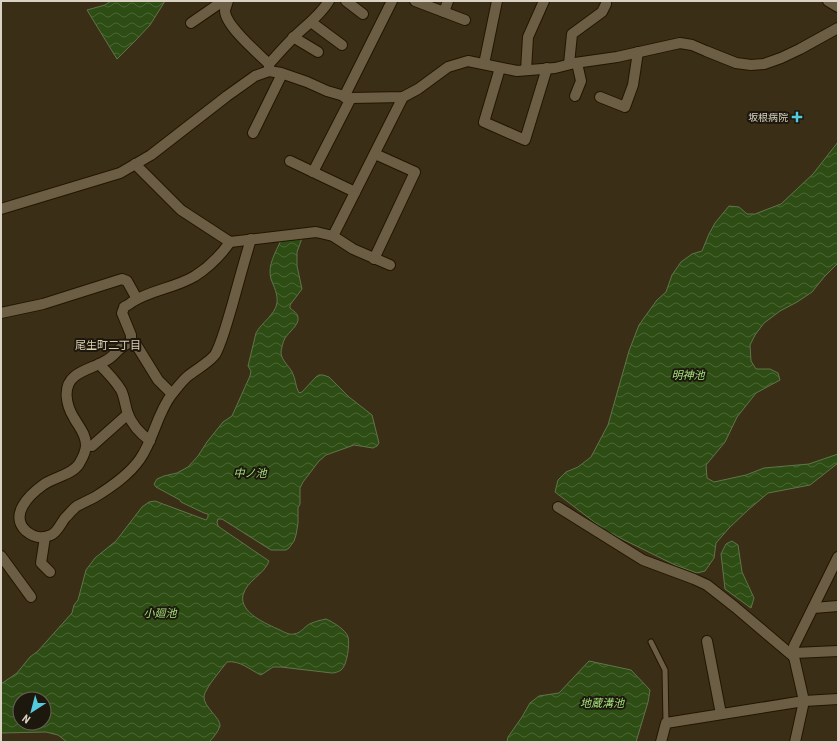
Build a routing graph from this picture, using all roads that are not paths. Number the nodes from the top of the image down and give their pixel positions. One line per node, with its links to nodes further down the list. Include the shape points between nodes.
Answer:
1 (223, 1): 17 (street)
2 (228, 1): 25 (street, via 225,12 229,21)
3 (329, 1): 16 (street)
4 (346, 1): 14 (street)
5 (392, 1): 33 (street)
6 (415, 1): 13 (street)
7 (448, 1): 13 (street)
8 (497, 1): 23 (street)
9 (544, 1): 28 (street, via 528,37)
10 (606, 1): 24 (street, via 602,12 572,34)
11 (828, 1): 12 (street)
12 (838, 6)
13 (444, 12): 15 (street)
14 (362, 14)
15 (465, 20)
16 (311, 22): 19 (street); 20 (street)
17 (191, 23)
18 (838, 28): 22 (street, via 800,50 764,64 736,63 692,44 680,43)
19 (293, 37): 21 (street); 25 (street)
20 (342, 45)
21 (318, 52)
22 (638, 52): 24 (street); 32 (street, via 633,85 625,107)
23 (484, 64): 26 (street); 31 (street, via 468,61 448,67)
24 (573, 64): 27 (street); 30 (street, via 581,81)
25 (269, 67): 29 (street); 37 (street, via 151,155)
26 (500, 68): 27 (street, via 484,122 525,140); 28 (street)
27 (547, 68): 28 (street)
28 (526, 70)
29 (282, 74): 33 (street); 34 (street)
30 (575, 96)
31 (403, 97): 33 (street); 35 (street)
32 (600, 97)
33 (347, 98): 38 (street)
34 (253, 133)
35 (375, 154): 39 (street); 44 (street, via 415,172)
36 (290, 161): 38 (street)
37 (135, 164): 40 (street, via 120,173); 43 (street, via 182,210)
38 (313, 172): 39 (street)
39 (355, 192): 41 (street)
40 (1, 209)
41 (333, 236): 42 (street, via 316,232); 44 (street)
42 (251, 239): 43 (street); 50 (street, via 215,355 188,376)
43 (230, 242): 46 (street, via 212,263 194,276)
44 (374, 259): 45 (street)
45 (390, 265)
46 (137, 299): 47 (street, via 127,281 122,279 43,304); 48 (street, via 124,308 122,313 131,335)
47 (1, 313)
48 (131, 342): 49 (street, via 123,345 108,360); 50 (street, via 137,346 158,380)
49 (99, 364): 51 (street, via 121,390); 53 (street, via 74,377 68,384 66,393 68,405 84,434)
50 (172, 394): 52 (street)
51 (128, 414): 52 (street, via 134,425); 53 (street, via 92,446)
52 (150, 441): 55 (street, via 139,460 128,472 113,485 77,507 53,534)
53 (86, 445): 55 (street, via 79,464 73,470 43,485 22,507 20,515 25,530 33,536)
54 (558, 507): 65 (street, via 643,560 707,586)
55 (45, 537): 58 (street, via 41,563)
56 (1, 556): 59 (street)
57 (837, 560): 61 (street)
58 (50, 572)
59 (31, 597)
60 (838, 606): 61 (street)
61 (813, 608): 65 (street, via 794,646)
62 (707, 641): 68 (street)
63 (651, 642): 69 (lane, via 665,670)
64 (838, 651): 65 (street)
65 (794, 655): 67 (street)
66 (838, 699): 67 (street)
67 (804, 701): 68 (street); 71 (street)
68 (721, 714): 69 (street)
69 (666, 723): 70 (street)
70 (661, 742)
71 (795, 742)

